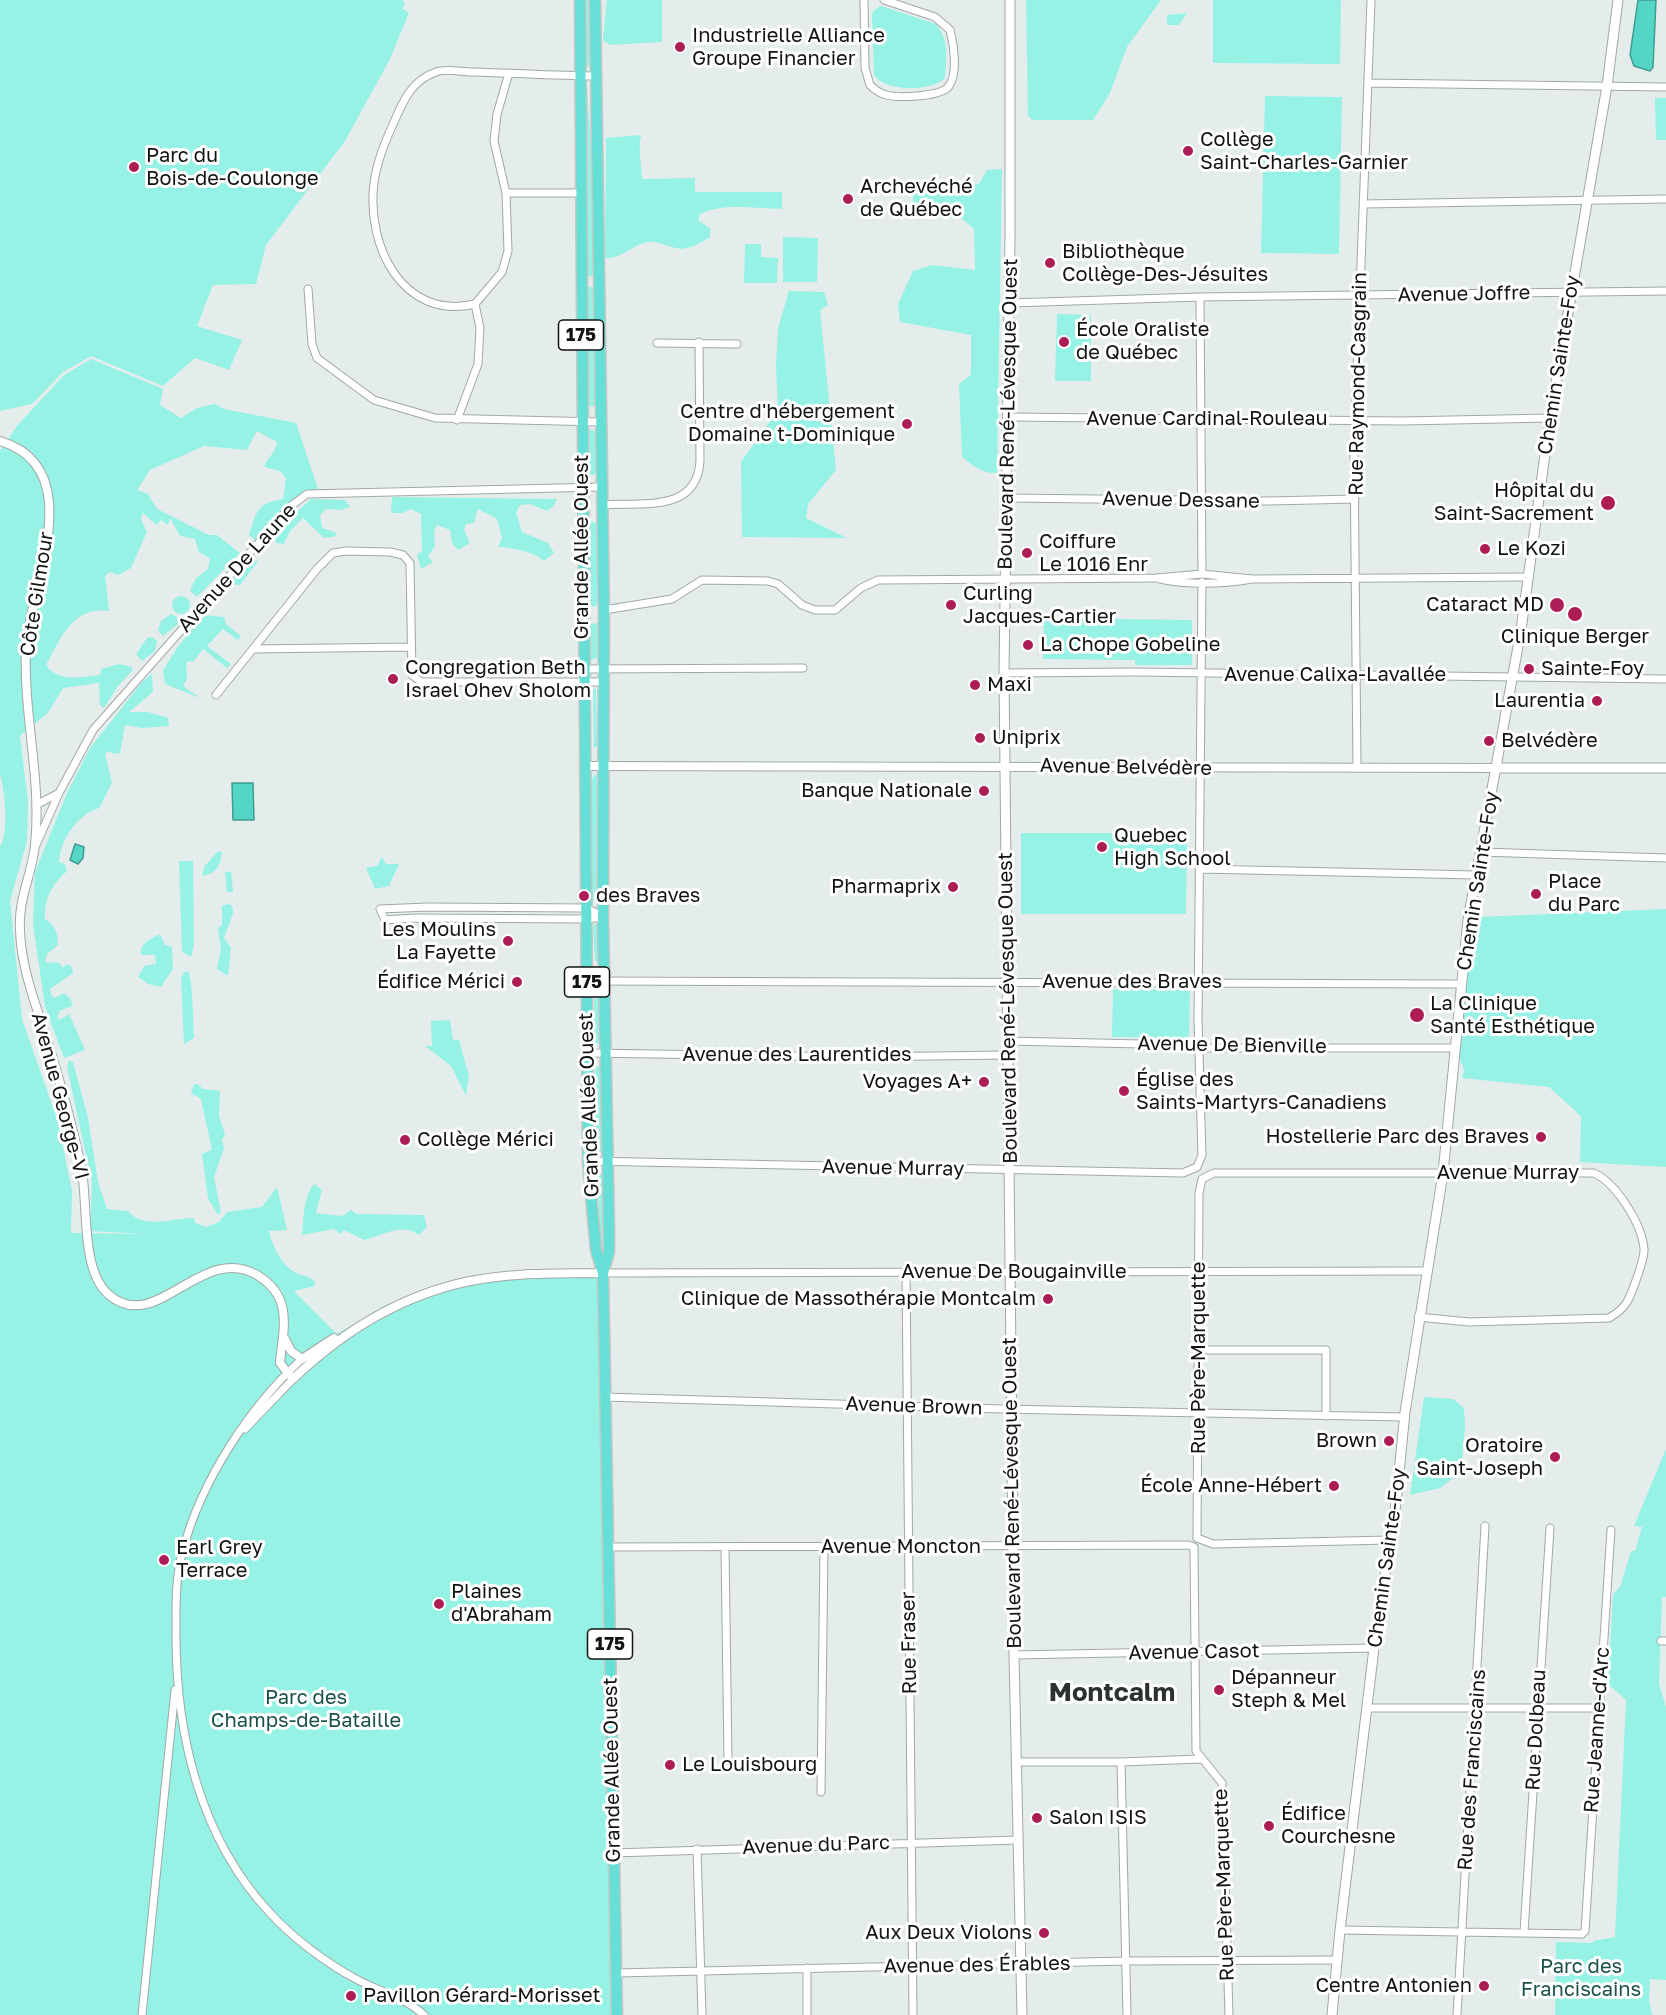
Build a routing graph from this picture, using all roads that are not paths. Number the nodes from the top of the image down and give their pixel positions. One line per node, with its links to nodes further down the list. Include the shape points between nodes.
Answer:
1 (580, 0): 9 (main road, Grande Allée Ouest / 175)
2 (595, 0): 10 (main road, Grande Allée Ouest / 175)
3 (864, 0): 4 (street, via 865,68 870,85 888,96 945,91 952,75 950,30 934,16)
4 (884, 0)
5 (1010, 0): 26 (main road, Boulevard René-Lévesque Ouest)
6 (1371, 0): 11 (street, Rue Raymond-Casgrain)
7 (1618, 0): 12 (main road, Chemin Sainte-Foy)
8 (508, 73): 9 (street); 14 (street, via 494,141); 27 (street, via 437,71 414,84 380,155 374,184 374,217 388,266 401,284 417,298 443,306)
9 (580, 76): 10 (street); 15 (main road, Grande Allée Ouest / 175)
10 (596, 76): 20 (main road, Grande Allée Ouest / 175)
11 (1368, 83): 12 (street); 18 (street, Rue Raymond-Casgrain)
12 (1606, 86): 13 (street); 17 (main road, Chemin Sainte-Foy)
13 (1666, 87)
14 (506, 193): 15 (street); 27 (street, via 508,251 502,272)
15 (580, 193): 19 (main road, Grande Allée Ouest / 175)
16 (1666, 199): 17 (street)
17 (1585, 201): 18 (street); 23 (main road, Chemin Sainte-Foy)
18 (1363, 204): 24 (street, Rue Raymond-Casgrain)
19 (581, 282): 20 (main road); 36 (main road, Grande Allée Ouest / 175)
20 (598, 282): 37 (main road, Grande Allée Ouest / 175)
21 (308, 289): 34 (street, via 312,344 317,358 375,400 435,418)
22 (1666, 291): 23 (street, Avenue Joffre)
23 (1570, 292): 24 (street, Avenue Joffre); 32 (main road, Chemin Sainte-Foy)
24 (1360, 295): 25 (street, Avenue Joffre); 33 (street, Rue Raymond-Casgrain)
25 (1200, 297): 26 (street, Avenue Joffre); 35 (street)
26 (1009, 303): 31 (main road, Boulevard René-Lévesque Ouest)
27 (475, 304): 34 (street, via 480,328 478,364)
28 (699, 342): 29 (street); 30 (street); 44 (street, via 700,473 695,484 674,501)
29 (657, 343)
30 (737, 344)
31 (1008, 417): 35 (street, Avenue Cardinal-Rouleau); 41 (main road, Boulevard René-Lévesque Ouest)
32 (1550, 418): 33 (street, Avenue Cardinal-Rouleau); 45 (main road, Chemin Sainte-Foy)
33 (1357, 419): 35 (street, Avenue Cardinal-Rouleau); 43 (street, Rue Raymond-Casgrain)
34 (457, 420): 36 (street)
35 (1201, 420): 42 (street)
36 (581, 422): 37 (street); 40 (main road, Grande Allée Ouest / 175)
37 (600, 422): 39 (main road, Grande Allée Ouest / 175)
38 (0, 441): 71 (street, Côte Gilmour, via 11,444 39,470 49,503 47,552 26,644)
39 (601, 487): 40 (street, Avenue De Laune); 44 (main road, Grande Allée Ouest / 175)
40 (583, 489): 53 (main road, Grande Allée Ouest / 175); 70 (street, Avenue De Laune, via 307,494 291,506 93,730)
41 (1007, 498): 42 (street, Avenue Dessane); 48 (main road, Boulevard René-Lévesque Ouest)
42 (1202, 498): 43 (street, Avenue Dessane); 46 (street)
43 (1355, 499): 47 (street, Rue Raymond-Casgrain)
44 (601, 505): 49 (main road, Grande Allée Ouest / 175)
45 (1529, 577): 47 (street); 58 (main road, Chemin Sainte-Foy)
46 (1202, 578): 47 (street); 48 (street); 56 (street)
47 (1356, 578): 57 (street, Rue Raymond-Casgrain)
48 (1006, 579): 49 (street, via 878,580 861,588 835,610 802,605 778,584 768,581 702,580 672,599); 55 (main road, Boulevard René-Lévesque Ouest)
49 (604, 610): 54 (main road, Grande Allée Ouest / 175)
50 (410, 648): 51 (street); 51 (street, via 410,563 403,555 346,551 333,553 316,569); 60 (street, via 412,675 421,682)
51 (253, 649): 62 (street)
52 (802, 668): 54 (street)
53 (583, 669): 54 (street); 60 (main road, Grande Allée Ouest / 175)
54 (602, 669): 61 (main road, Grande Allée Ouest / 175)
55 (1004, 673): 56 (street, Avenue Calixa-Lavallée); 63 (main road, Boulevard René-Lévesque Ouest)
56 (1202, 674): 57 (street, Avenue Calixa-Lavallée); 66 (street)
57 (1356, 675): 58 (street, Avenue Calixa-Lavallée); 67 (street, Rue Raymond-Casgrain)
58 (1513, 677): 59 (street, Avenue Calixa-Lavallée); 68 (main road, Chemin Sainte-Foy)
59 (1666, 680)
60 (584, 682): 61 (street); 64 (main road, Grande Allée Ouest / 175)
61 (602, 682): 65 (main road, Grande Allée Ouest / 175)
62 (216, 695)
63 (1005, 765): 65 (street, Avenue Belvédère); 66 (street, Avenue Belvédère); 82 (main road, Boulevard René-Lévesque Ouest)
64 (585, 766): 65 (street, Avenue Belvédère); 77 (main road, Grande Allée Ouest / 175)
65 (603, 766): 78 (main road, Grande Allée Ouest / 175)
66 (1202, 768): 67 (street, Avenue Belvédère); 75 (street)
67 (1357, 768): 68 (street, Avenue Belvédère)
68 (1497, 768): 69 (main road, Avenue Belvédère); 73 (main road, Chemin Sainte-Foy)
69 (1666, 768)
70 (58, 794): 71 (street); 72 (street, Avenue De Laune)
71 (36, 805): 72 (street, Avenue George-VI)
72 (35, 848): 103 (street, Avenue George-VI, via 20,905 21,947 78,1153 91,1262 98,1281 117,1301 143,1306 210,1271 244,1269 268,1284 279,1299)
73 (1481, 852): 74 (street); 76 (main road, Chemin Sainte-Foy)
74 (1666, 858)
75 (1200, 869): 76 (street); 83 (street)
76 (1476, 874): 84 (main road, Chemin Sainte-Foy)
77 (587, 908): 78 (street); 79 (main road, Grande Allée Ouest / 175); 79 (street, via 380,909 385,920)
78 (603, 917): 79 (street); 81 (main road, Grande Allée Ouest / 175)
79 (587, 919): 80 (main road, Grande Allée Ouest / 175)
80 (587, 981): 81 (street, Avenue des Braves); 88 (main road, Grande Allée Ouest / 175)
81 (606, 981): 82 (street, Avenue des Braves); 89 (main road, Grande Allée Ouest / 175)
82 (1006, 981): 83 (street, Avenue des Braves); 85 (main road, Boulevard René-Lévesque Ouest)
83 (1199, 982): 84 (street, Avenue des Braves); 86 (street)
84 (1462, 984): 87 (main road, Chemin Sainte-Foy)
85 (1007, 1041): 86 (street, Avenue De Bienville); 90 (main road, Boulevard René-Lévesque Ouest)
86 (1199, 1046): 87 (street, Avenue De Bienville); 93 (street, Avenue Murray, via 1202,1155 1197,1167 1183,1173)
87 (1456, 1048): 94 (main road, Chemin Sainte-Foy)
88 (587, 1053): 89 (street, Avenue des Laurentides); 91 (main road, Grande Allée Ouest / 175)
89 (606, 1054): 90 (street, Avenue des Laurentides); 92 (main road, Grande Allée Ouest / 175)
90 (1007, 1055): 93 (main road, Boulevard René-Lévesque Ouest)
91 (588, 1161): 92 (street, Avenue Murray); 99 (main road, Grande Allée Ouest / 175, via 596,1250)
92 (607, 1161): 93 (street, Avenue Murray); 99 (main road, Grande Allée Ouest / 175, via 609,1252)
93 (1010, 1171): 98 (main road, Boulevard René-Lévesque Ouest)
94 (1443, 1173): 95 (street, Avenue Murray, via 1214,1173); 97 (main road, Chemin Sainte-Foy); 101 (street, Avenue Murray, via 1594,1173 1617,1189 1642,1238 1644,1251 1627,1302 1609,1318 1469,1322)
95 (1202, 1179): 100 (street, Rue Père-Marquette)
96 (906, 1271): 98 (street, Avenue De Bougainville); 99 (street, Avenue De Bougainville); 108 (street, Rue Fraser)
97 (1425, 1271): 100 (street, Avenue De Bougainville); 101 (main road, Chemin Sainte-Foy)
98 (1010, 1272): 100 (street, Avenue De Bougainville); 109 (main road, Boulevard René-Lévesque Ouest)
99 (603, 1273): 102 (street, via 519,1275 471,1281 408,1300); 107 (main road, Grande Allée Ouest / 175)
100 (1200, 1273): 104 (street, Rue Père-Marquette)
101 (1418, 1317): 112 (main road, Chemin Sainte-Foy)
102 (351, 1331): 105 (street); 106 (street)
103 (285, 1338): 105 (street, via 291,1351); 106 (street, Avenue George-VI, via 280,1364)
104 (1199, 1350): 110 (street, Rue Père-Marquette); 111 (street, via 1326,1350)
105 (302, 1359): 106 (street)
106 (290, 1376): 125 (street, via 252,1413 212,1481 183,1550 177,1579)
107 (605, 1396): 108 (street, Avenue Brown); 119 (main road, Grande Allée Ouest / 175)
108 (907, 1405): 109 (street, Avenue Brown); 118 (street, Rue Fraser)
109 (1011, 1408): 110 (street, Avenue Brown); 121 (main road, Boulevard René-Lévesque Ouest)
110 (1198, 1413): 111 (street, Avenue Brown); 116 (street, Rue Père-Marquette, via 1197,1538 1213,1544)
111 (1326, 1416): 112 (street, Avenue Brown)
112 (1404, 1417): 116 (main road, Chemin Sainte-Foy)
113 (1485, 1526): 129 (street, Rue des Franciscains)
114 (1550, 1528): 126 (street, Rue Dolbeau)
115 (1611, 1530): 128 (street, Rue Jeanne-d'Arc)
116 (1390, 1540): 122 (main road, Chemin Sainte-Foy)
117 (824, 1546): 118 (street, Avenue Moncton); 120 (street, Avenue Moncton); 136 (street)
118 (908, 1546): 121 (street, Avenue Moncton); 138 (street, Rue Fraser)
119 (607, 1547): 120 (street, Avenue Moncton); 140 (main road, Grande Allée Ouest / 175)
120 (725, 1547): 133 (street)
121 (1014, 1547): 123 (street, Avenue Moncton, via 1194,1547); 124 (main road, Boulevard René-Lévesque Ouest)
122 (1374, 1648): 123 (street, Avenue Casot); 127 (main road, Chemin Sainte-Foy)
123 (1195, 1653): 124 (street, Avenue Casot); 132 (street, via 1196,1751)
124 (1014, 1655): 134 (main road, Boulevard René-Lévesque Ouest)
125 (177, 1682): 130 (street); 131 (street)
126 (1538, 1707): 128 (street); 129 (street); 143 (street, Rue Dolbeau)
127 (1368, 1708): 129 (street); 141 (main road, Chemin Sainte-Foy)
128 (1598, 1708): 143 (street, Rue Jeanne-d'Arc, via 1585,1931)
129 (1477, 1709): 142 (street, Rue des Franciscains)
130 (184, 1733): 131 (street); 153 (street, via 197,1788 221,1845 270,1914 346,1974)
131 (169, 1735): 152 (street)
132 (1201, 1759): 135 (street); 144 (street, Rue Père-Marquette, via 1222,1783)
133 (728, 1761)
134 (1017, 1762): 135 (street); 137 (main road, Boulevard René-Lévesque Ouest)
135 (1121, 1762): 146 (street)
136 (821, 1792)
137 (1017, 1840): 138 (street, Avenue du Parc); 147 (main road, Boulevard René-Lévesque Ouest)
138 (911, 1842): 139 (street, Avenue du Parc); 148 (street, Rue Fraser)
139 (697, 1849): 140 (street, Avenue du Parc); 151 (street)
140 (614, 1853): 150 (main road, Grande Allée Ouest / 175)
141 (1340, 1930): 142 (street); 145 (main road, Chemin Sainte-Foy)
142 (1462, 1931): 143 (street); 162 (street, Rue des Franciscains)
143 (1524, 1932)
144 (1227, 1960): 145 (street, Avenue des Érables); 146 (street, Avenue des Érables); 160 (street, Rue Père-Marquette)
145 (1338, 1960): 161 (main road, Chemin Sainte-Foy)
146 (1126, 1961): 147 (street, Avenue des Érables); 159 (street)
147 (1021, 1963): 148 (street, Avenue des Érables); 158 (main road, Boulevard René-Lévesque Ouest)
148 (913, 1967): 149 (street, Avenue des Érables); 157 (street, Rue Fraser)
149 (807, 1968): 151 (street, Avenue des Érables); 156 (street)
150 (616, 1972): 151 (street, Avenue des Érables); 154 (main road, Grande Allée Ouest / 175)
151 (701, 1972): 155 (street)
152 (142, 2015)
153 (424, 2015)
154 (617, 2015)
155 (702, 2015)
156 (807, 2015)
157 (913, 2015)
158 (1022, 2015)
159 (1127, 2015)
160 (1229, 2015)
161 (1332, 2015)
162 (1457, 2015)

